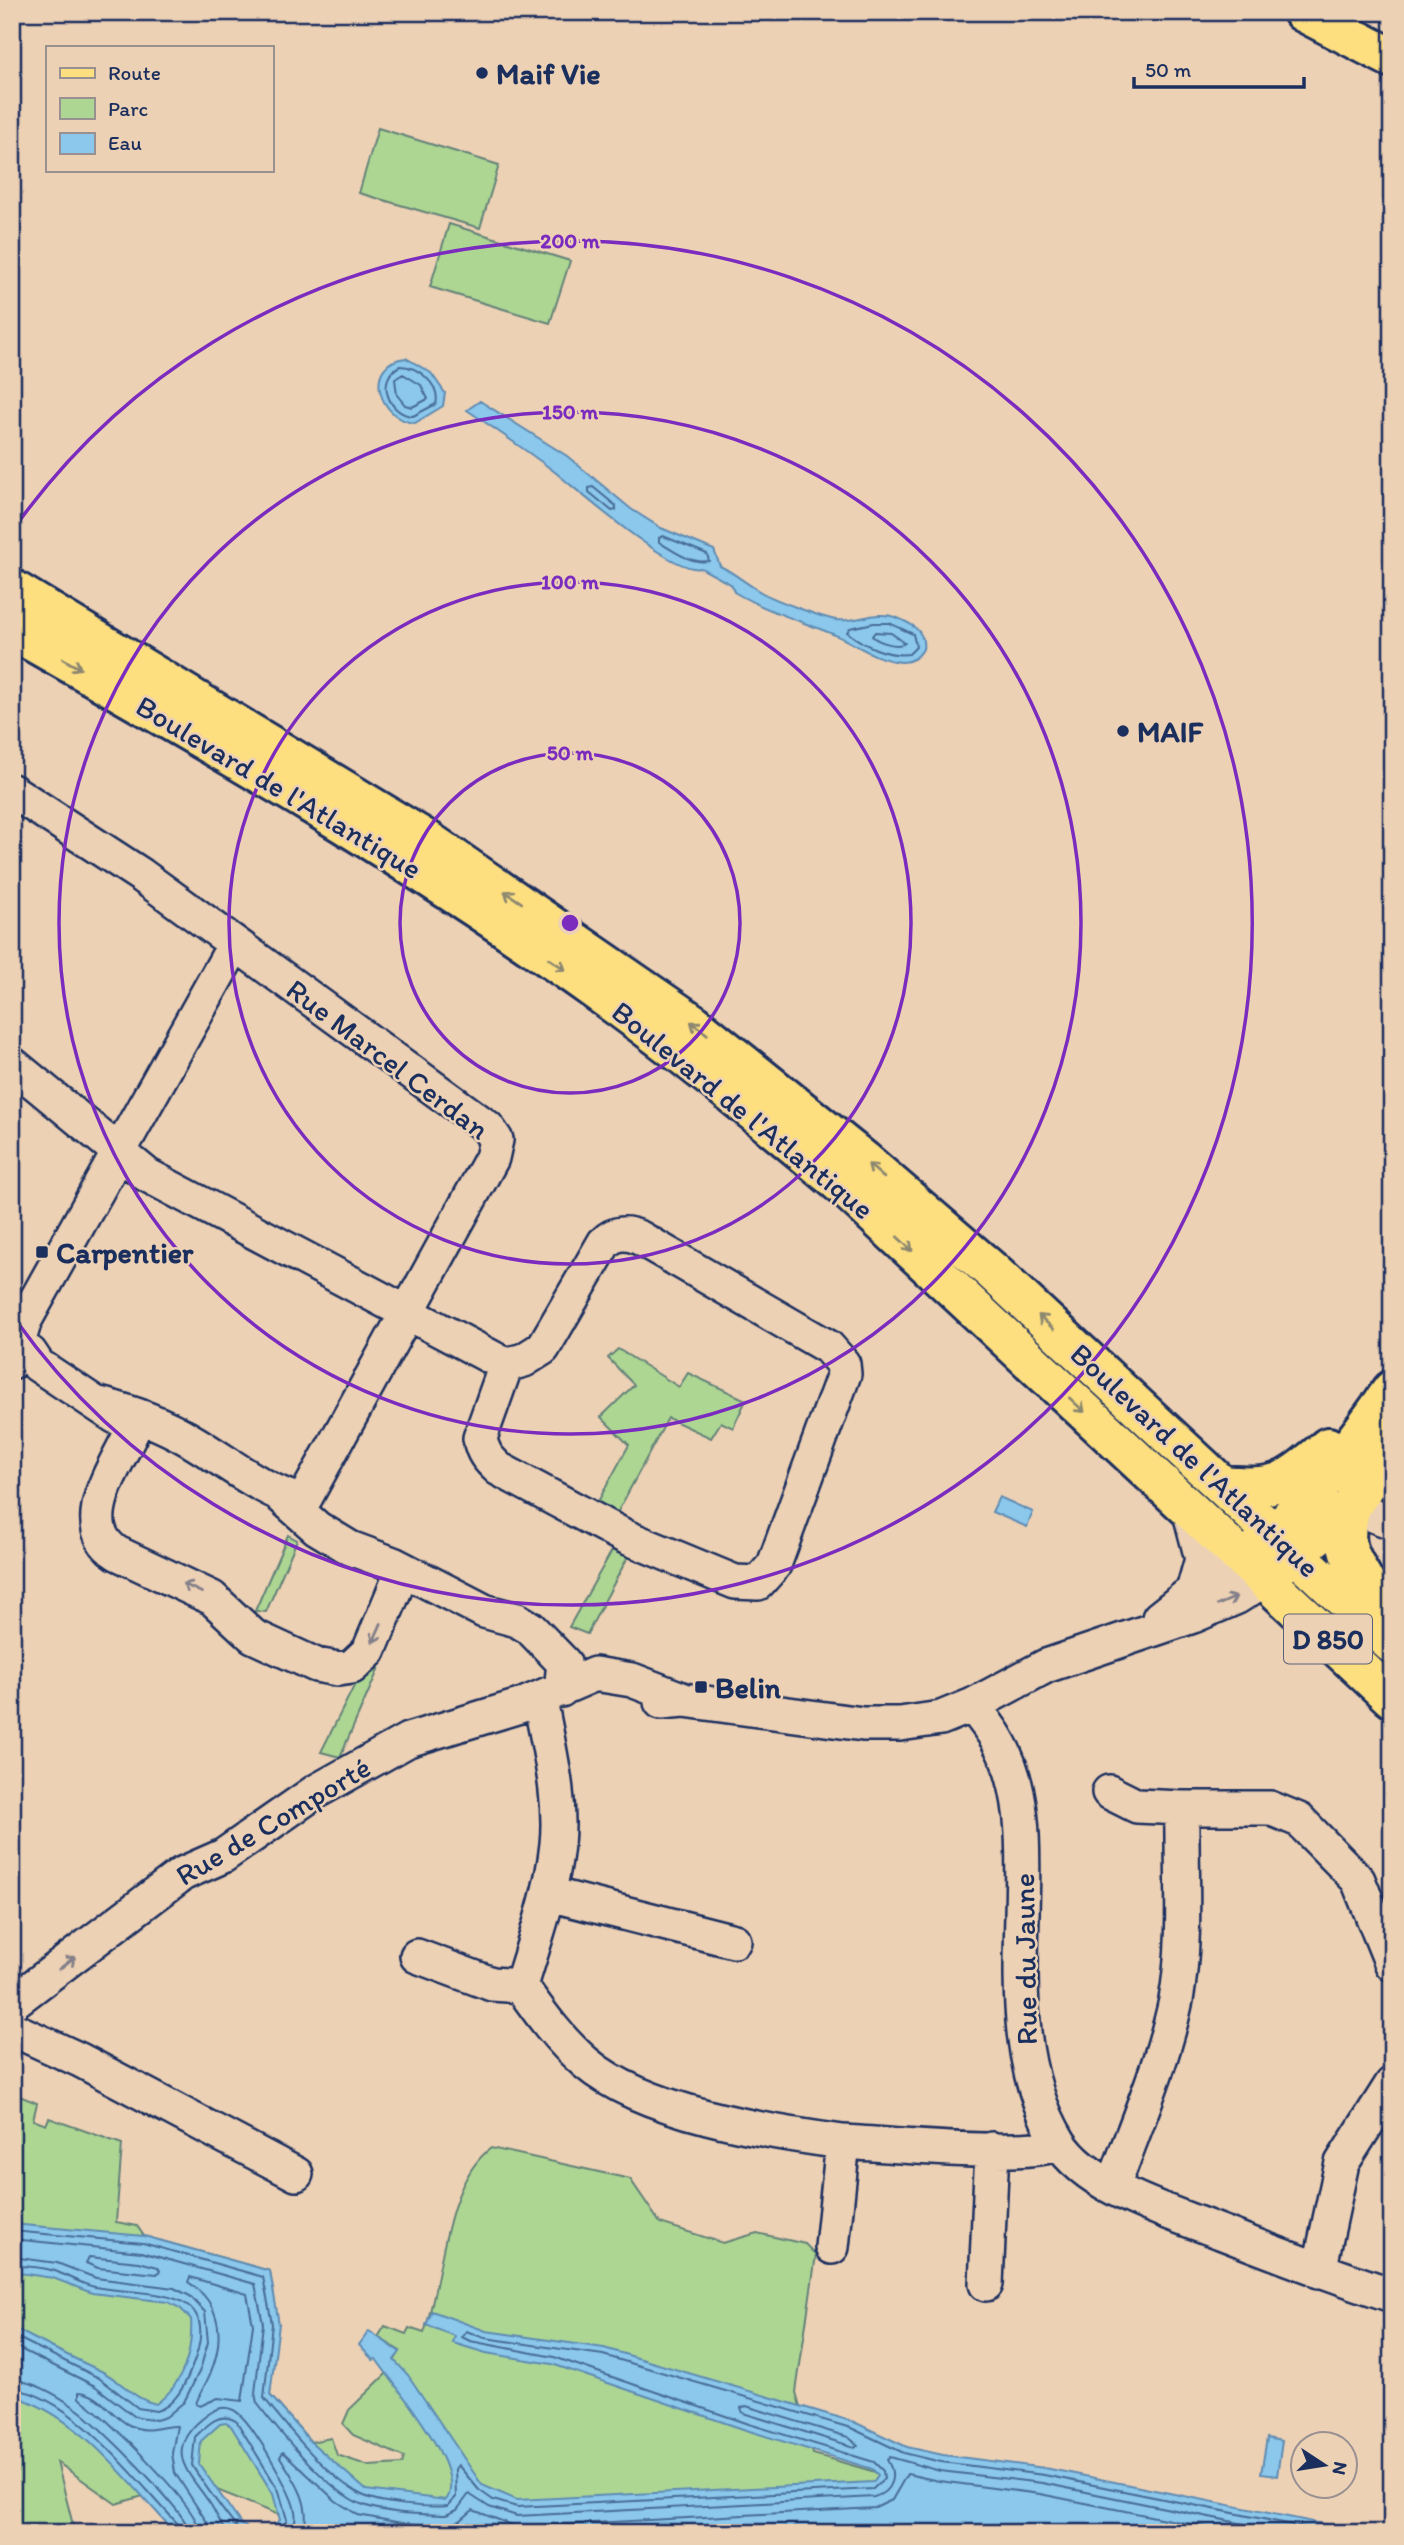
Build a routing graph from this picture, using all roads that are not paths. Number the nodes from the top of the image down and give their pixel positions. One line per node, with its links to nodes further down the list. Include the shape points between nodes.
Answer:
1 (1303, 12): 2 (main road)
2 (1392, 58)
3 (12, 589): 17 (main road, Boulevard de l'Atlantique, one-way to 3, via 992,1271 694,1024 419,835)
4 (12, 630): 20 (main road, Boulevard de l'Atlantique, one-way to 20, via 416,869 669,1044 843,1186)
5 (12, 791): 6 (street, Rue Marcel Cerdan, via 141,875)
6 (234, 944): 8 (street); 9 (street, Rue Marcel Cerdan, via 487,1127 496,1140 492,1158)
7 (12, 1064): 8 (street)
8 (120, 1151): 9 (street, via 147,1175); 10 (street, via 25,1320)
9 (407, 1313): 11 (street); 18 (street, Rue Marcel Cerdan)
10 (14, 1353): 13 (street, via 30,1353 38,1365)
11 (506, 1365): 11 (street, via 543,1348 604,1243 624,1233 828,1347 843,1364 844,1374 774,1565 758,1583 747,1584 626,1537 488,1460 480,1438)
12 (1387, 1398): 17 (main road, via 1289,1480 1267,1487); 22 (main road, D 850)
13 (100, 1404): 14 (street); 16 (street, via 174,1430)
14 (133, 1429): 16 (street, via 184,1455); 23 (street, one-way to 14, via 369,1651 352,1667 327,1668 253,1636 212,1598 104,1543 96,1522 99,1504)
15 (1392, 1444): 19 (main road, D 850)
16 (227, 1466): 18 (street)
17 (1222, 1485): 22 (main road, Boulevard de l'Atlantique)
18 (292, 1499): 23 (street, via 358,1532)
19 (1351, 1507): 21 (street); 22 (main road, D 850); 27 (main road, Boulevard de l'Atlantique, via 1344,1531 1347,1552 1369,1591)
20 (1189, 1509): 24 (main road, Boulevard de l'Atlantique); 25 (street, via 1202,1559)
21 (1392, 1522)
22 (1285, 1544): 24 (main road, D 850); 27 (main road, Boulevard de l'Atlantique / D 850)
23 (398, 1567): 28 (street, via 484,1611 530,1628 564,1663)
24 (1254, 1570): 25 (street, Rue de Comporté); 26 (street, Rue de Comporté, one-way to 24, via 1237,1597); 29 (main road, Boulevard de l'Atlantique / D 850)
25 (1193, 1591): 26 (street, Rue de Comporté)
26 (1142, 1632): 30 (street, Rue de Comporté, via 1046,1666)
27 (1387, 1639)
28 (551, 1695): 30 (street, Rue de Comporté, via 665,1703 684,1700 885,1724 941,1717); 33 (street, via 557,1842); 38 (street, Rue de Comporté, one-way to 28, via 183,1874 223,1856 315,1791 408,1741)
29 (1392, 1698)
30 (973, 1705): 42 (street, Rue du Jaune, via 1004,1753 1018,1806 1023,1857 1020,2007 1036,2087)
31 (1110, 1792): 32 (street, via 1137,1806)
32 (1182, 1808): 36 (street, via 1270,1808 1299,1820 1357,1880); 45 (street, via 1176,1998)
33 (549, 1894): 34 (street); 37 (street)
34 (734, 1941)
35 (417, 1956): 37 (street, via 492,1984)
36 (1392, 1964)
37 (521, 1986): 41 (street, via 586,2064 640,2097 786,2135)
38 (12, 2003)
39 (12, 2029): 44 (street)
40 (1392, 2084): 47 (street, via 1342,2163)
41 (843, 2142): 43 (street); 46 (street)
42 (1059, 2143): 43 (street); 45 (street, Rue du Jaune)
43 (992, 2149): 48 (street)
44 (296, 2174)
45 (1114, 2187): 47 (street, Rue du Jaune)
46 (832, 2247)
47 (1319, 2271): 49 (street, Rue du Jaune)
48 (986, 2284)
49 (1392, 2295)

